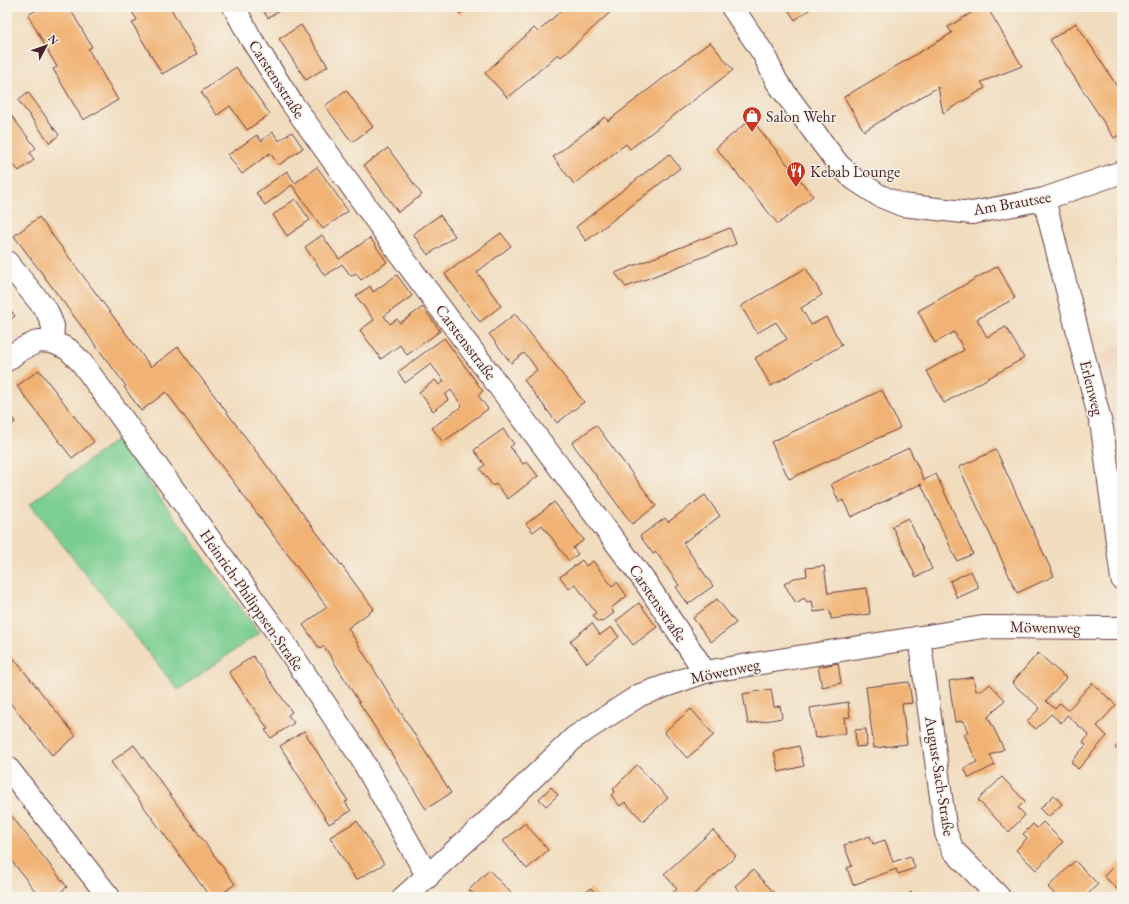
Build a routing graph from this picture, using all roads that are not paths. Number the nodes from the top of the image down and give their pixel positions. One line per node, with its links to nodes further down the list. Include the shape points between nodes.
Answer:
1 (234, 7): 11 (street, Carstensstraße, via 296,109 406,262 646,583)
2 (732, 7): 4 (street, Am Brautsee, via 763,53 777,82 838,164 854,179 880,196 902,205 972,213)
3 (1122, 172): 4 (street, Am Brautsee)
4 (1044, 199): 8 (street, Erlenweg, via 1102,428)
5 (7, 262): 6 (street, via 47,311 53,326)
6 (52, 342): 7 (street, via 39,342 20,350); 13 (street, Heinrich-Philippsen-Straße, via 68,348 82,363 274,628 360,756)
7 (7, 360)
8 (1122, 579)
9 (1122, 628): 10 (street, Möwenweg, via 983,627)
10 (919, 637): 11 (street, Möwenweg); 16 (street, August-Sach-Straße, via 946,833 953,850)
11 (705, 672): 13 (street, Möwenweg, via 640,695 575,737)
12 (7, 767): 14 (street)
13 (428, 877): 15 (street, Möwenweg)
14 (109, 897)
15 (404, 897)
16 (999, 897)

